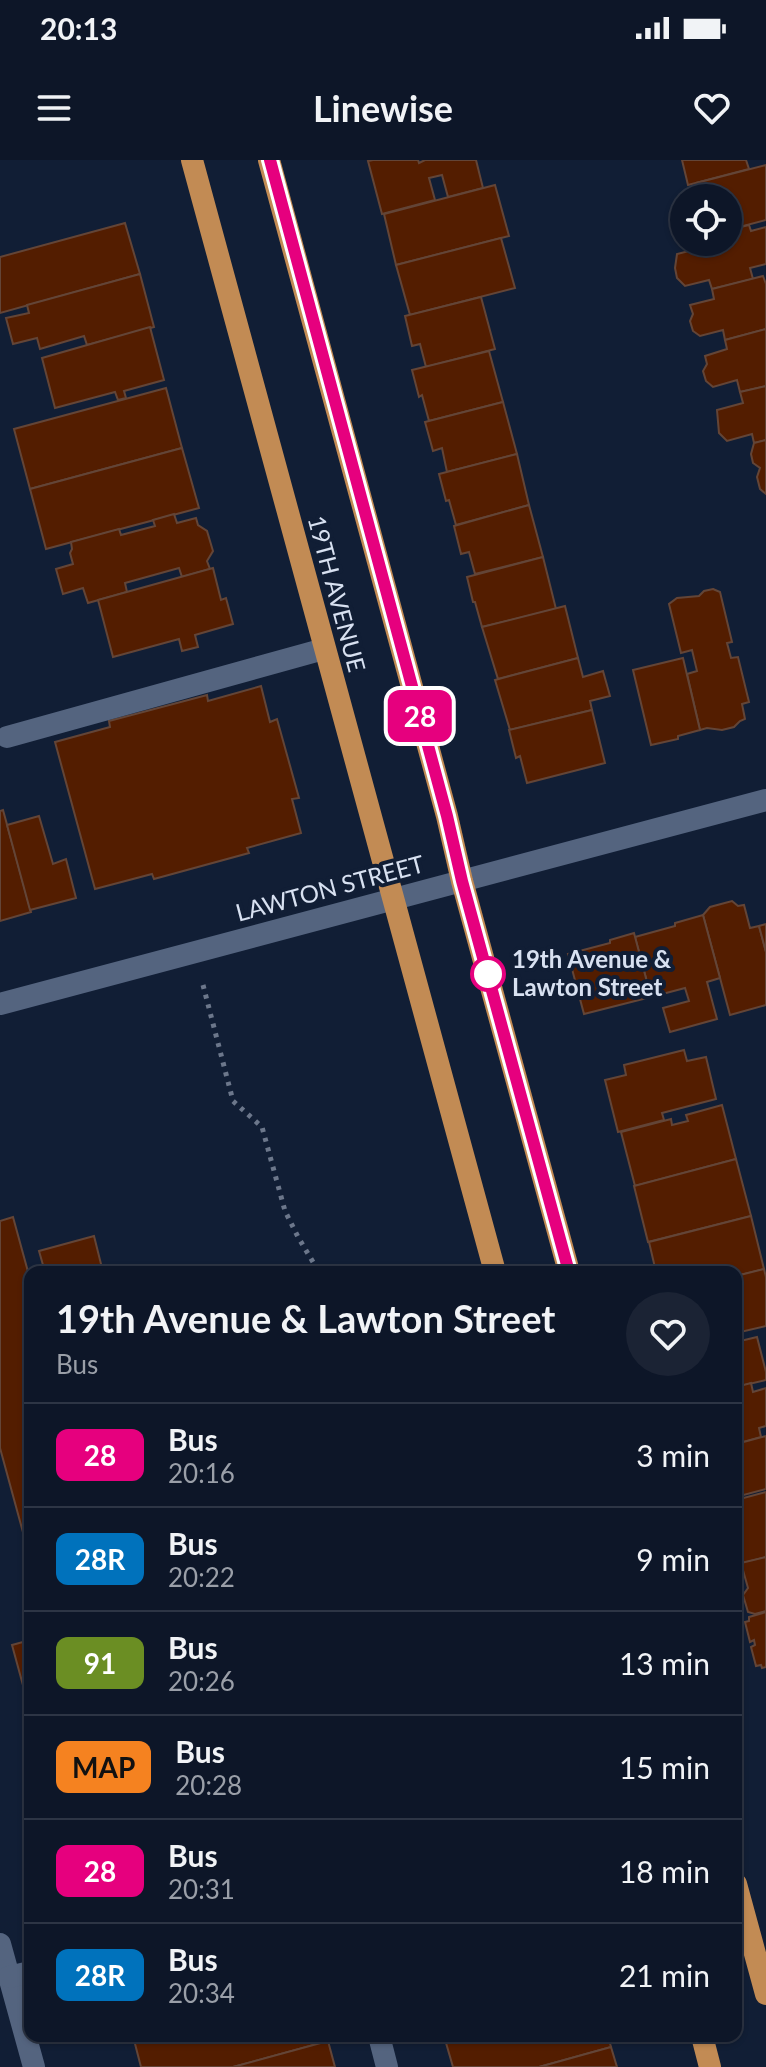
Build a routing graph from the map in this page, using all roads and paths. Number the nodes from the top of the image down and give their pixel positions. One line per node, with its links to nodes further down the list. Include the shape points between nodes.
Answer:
1 (192, 160): 3 (highway, 19TH AVENUE)
2 (269, 160): 6 (highway, 19TH AVENUE)
3 (324, 649): 4 (street); 7 (highway, 19TH AVENUE)
4 (7, 737)
5 (766, 800): 6 (street, LAWTON STREET)
6 (462, 881): 7 (street, LAWTON STREET); 12 (highway, 19TH AVENUE)
7 (393, 898): 8 (street, LAWTON STREET); 11 (highway, 19TH AVENUE)
8 (195, 952): 9 (street, LAWTON STREET); 10 (path, via 233,1101 262,1127 285,1211)
9 (0, 1004)
10 (315, 1266)
11 (493, 1266)
12 (567, 1266)
13 (742, 1906): 16 (highway)
14 (0, 1944): 15 (street)
15 (20, 1974): 17 (street)
16 (766, 1994)
17 (24, 2001)
18 (30, 2042): 21 (street)
19 (381, 2042): 22 (street)
20 (704, 2042): 23 (highway)
21 (34, 2067)
22 (387, 2067)
23 (710, 2067)

